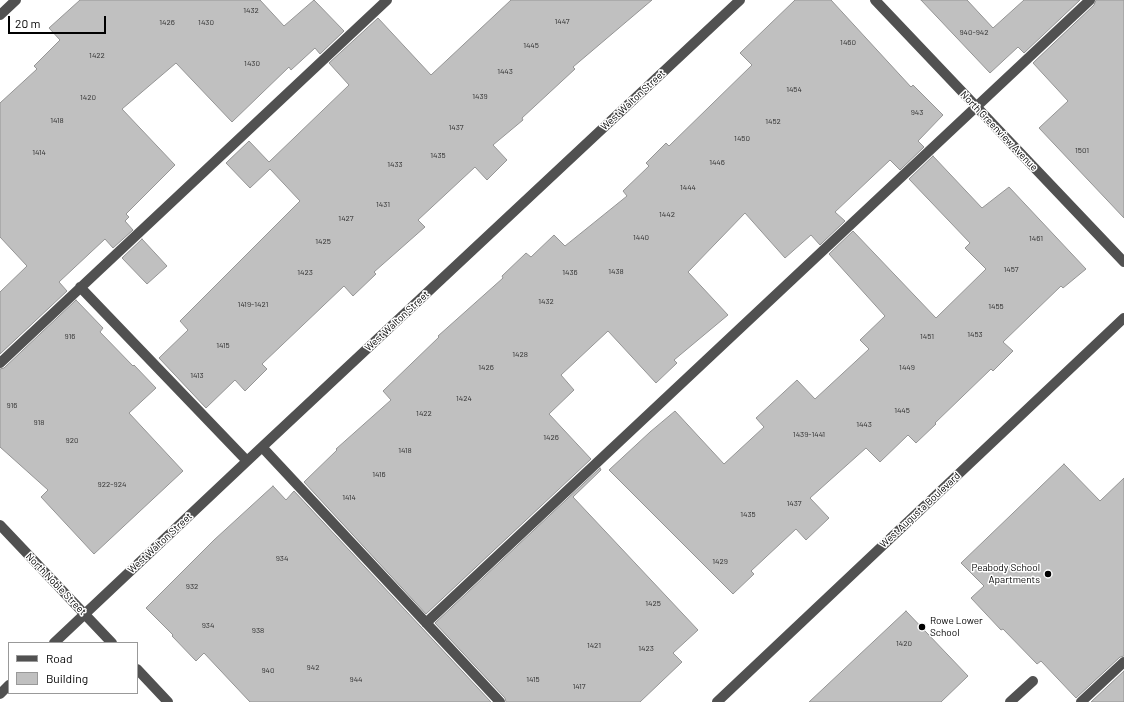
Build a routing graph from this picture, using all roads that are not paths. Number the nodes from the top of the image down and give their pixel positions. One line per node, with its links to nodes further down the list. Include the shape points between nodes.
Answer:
1 (16, 0): 6 (street)
2 (387, 0): 9 (street)
3 (740, 0): 12 (street, West Walton Street)
4 (875, 0): 7 (street, North Greenview Avenue)
5 (1090, 0): 7 (street)
6 (0, 15)
7 (976, 107): 8 (street, North Greenview Avenue); 16 (street)
8 (1124, 262)
9 (80, 287): 11 (street); 13 (street)
10 (1124, 318): 26 (street, West Augusta Boulevard)
11 (0, 363)
12 (262, 447): 13 (street, West Walton Street); 16 (street)
13 (247, 461): 15 (street, West Walton Street)
14 (0, 525): 15 (street, North Noble Street)
15 (85, 614): 17 (street, West Walton Street); 18 (street, North Noble Street)
16 (426, 624): 25 (street)
17 (55, 642)
18 (111, 642)
19 (1124, 662): 28 (street)
20 (138, 670): 24 (street)
21 (1033, 681): 27 (street)
22 (8, 686): 23 (street)
23 (0, 694)
24 (168, 702)
25 (500, 702)
26 (717, 702)
27 (1010, 702)
28 (1081, 702)

